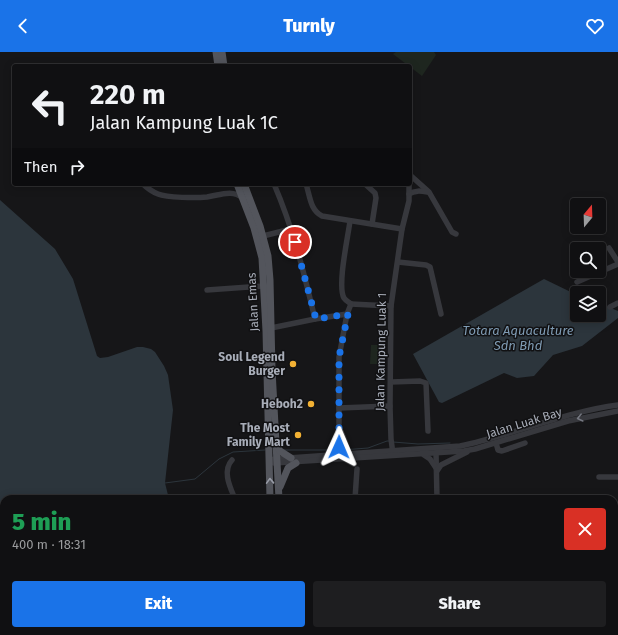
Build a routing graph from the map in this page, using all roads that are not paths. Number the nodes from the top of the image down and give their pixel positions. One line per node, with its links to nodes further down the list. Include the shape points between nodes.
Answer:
1 (216, 52): 3 (main road)
2 (222, 52): 4 (main road)
3 (218, 64)
4 (224, 64)
5 (412, 177): 14 (street)
6 (145, 186): 15 (street, via 158,195 207,197)
7 (235, 186): 15 (street)
8 (238, 186): 17 (main road, Jalan Emas)
9 (245, 186): 23 (main road, Jalan Emas)
10 (275, 186): 20 (street)
11 (307, 186): 18 (street, via 316,213)
12 (367, 186): 19 (street, via 375,193 376,198)
13 (408, 186): 16 (street, Jalan Kampung Luak 1)
14 (429, 192): 16 (street, via 413,191); 22 (street, via 452,232)
15 (230, 193): 17 (street)
16 (409, 194): 21 (street, Jalan Kampung Luak 1)
17 (243, 198): 28 (main road, Jalan Emas, via 258,238)
18 (350, 221): 19 (street); 31 (street, via 341,279 344,299)
19 (372, 224): 21 (street)
20 (291, 229): 23 (street); 36 (street)
21 (402, 229): 25 (street, Jalan Kampung Luak 1)
22 (456, 234)
23 (263, 236): 37 (main road, Jalan Emas, via 269,268)
24 (609, 248): 26 (street)
25 (398, 262): 32 (street, Jalan Kampung Luak 1); 35 (street, via 430,268)
26 (618, 263): 27 (street)
27 (577, 282)
28 (264, 286): 29 (street); 51 (main road, Jalan Emas)
29 (207, 290)
30 (618, 303): 33 (street)
31 (351, 304): 32 (street); 34 (street)
32 (391, 306): 38 (street, Jalan Kampung Luak 1)
33 (610, 307)
34 (348, 314): 36 (street); 41 (street, via 339,357)
35 (441, 314)
36 (316, 319): 37 (street)
37 (271, 328): 49 (main road, Jalan Emas)
38 (391, 382): 40 (street, Jalan Kampung Luak 1); 43 (street, via 426,383)
39 (618, 405): 48 (street, Jalan Luak Bay, via 568,415 481,442)
40 (390, 406): 41 (street); 46 (street, Jalan Kampung Luak 1)
41 (339, 408): 50 (street)
42 (618, 411): 44 (street, Jalan Luak Bay, one-way to 44, via 568,421)
43 (428, 431)
44 (496, 443): 45 (street, via 498,450 502,451); 47 (street, Jalan Luak Bay)
45 (525, 443)
46 (392, 448): 48 (street, Jalan Luak Bay); 50 (street, Jalan Luak Bay); 52 (street, Jalan Luak Bay); 54 (street, Jalan Luak Bay)
47 (475, 449): 48 (street, Jalan Luak Bay); 56 (street, via 441,465)
48 (434, 451): 52 (street, Jalan Luak Bay); 56 (street)
49 (278, 453): 51 (street, Jalan Luak Bay); 54 (main road); 54 (street, Jalan Luak Bay); 59 (main road, Jalan Emas)
50 (339, 454): 54 (street, Jalan Luak Bay)
51 (269, 455): 61 (main road, Jalan Emas, one-way to 51)
52 (424, 455): 56 (street)
53 (232, 460): 60 (street, via 228,464 227,478)
54 (294, 460): 59 (main road)
55 (357, 469): 63 (street)
56 (437, 470): 64 (street)
57 (599, 477): 58 (street)
58 (618, 477)
59 (279, 488): 62 (main road, Jalan Emas)
60 (233, 495)
61 (270, 495)
62 (279, 495)
63 (355, 495)
64 (437, 495)
65 (532, 635): 66 (street)
66 (542, 635)

